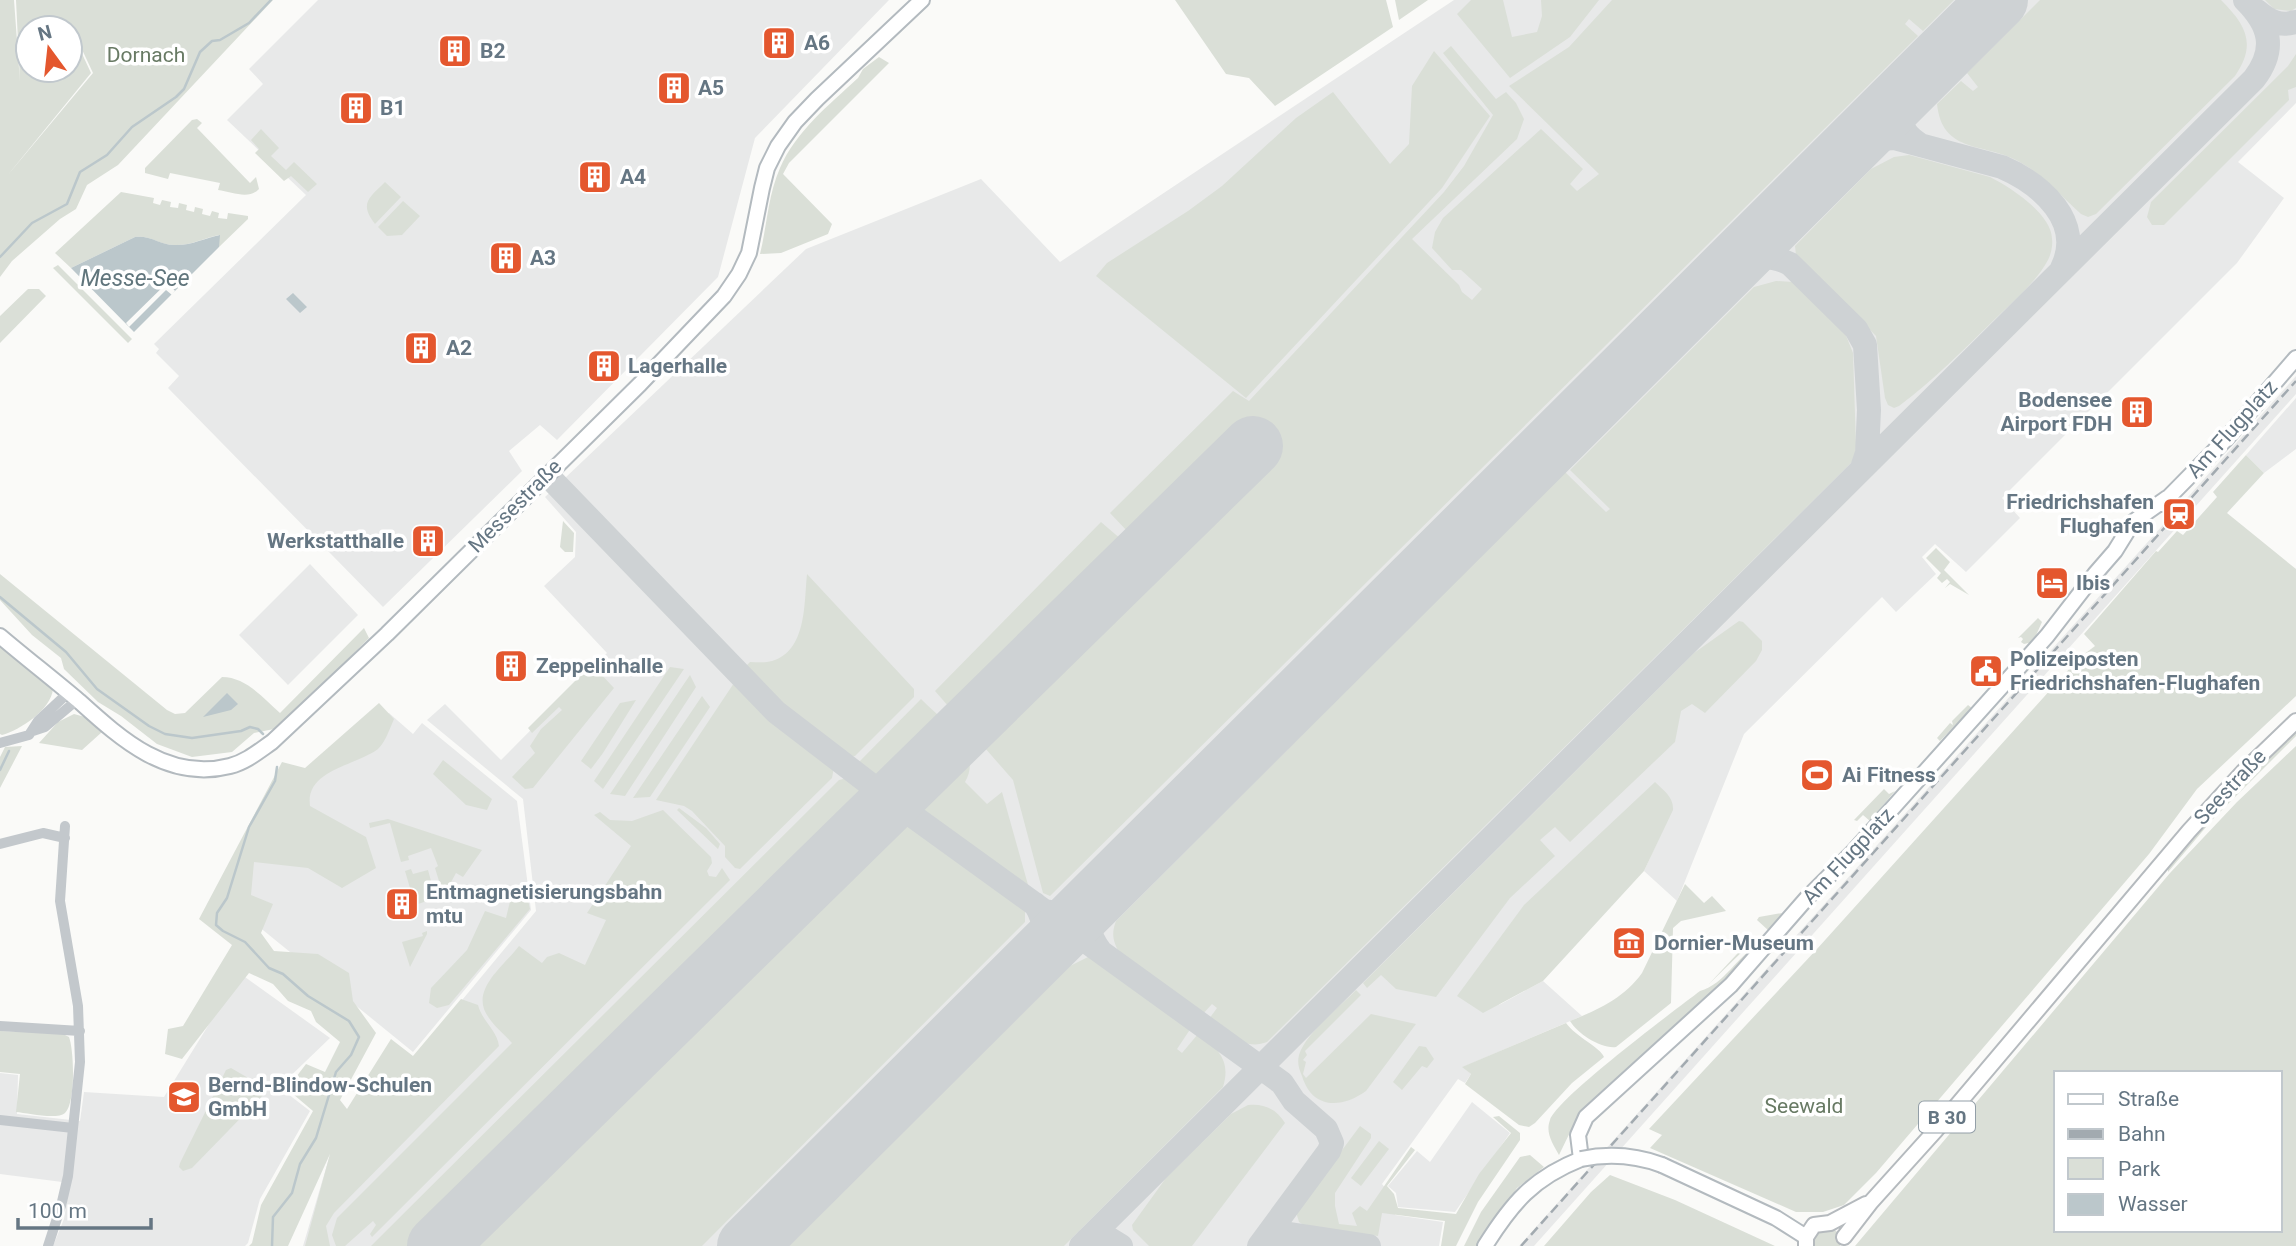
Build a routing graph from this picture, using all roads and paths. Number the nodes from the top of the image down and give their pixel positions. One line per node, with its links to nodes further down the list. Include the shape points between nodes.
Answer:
1 (922, 0): 4 (street, Messestraße, via 795,121 778,146 767,168 749,253 724,296 640,384 272,743 231,766 201,770 173,766 144,754)
2 (2296, 358): 14 (street, Am Flugplatz, via 2225,440 2121,543 2047,636 1739,976 1586,1117 1578,1135)
3 (0, 636): 4 (street, Messestraße)
4 (73, 696): 6 (street, via 45,727)
5 (2296, 721): 15 (street, Seestraße / B 30, via 2168,856)
6 (0, 743)
7 (65, 826): 8 (street)
8 (65, 838): 9 (street, via 43,833); 11 (street, via 60,901)
9 (0, 844)
10 (0, 1026): 11 (street)
11 (80, 1031): 13 (street)
12 (0, 1120): 13 (street)
13 (73, 1128): 19 (street, via 66,1185)
14 (1581, 1159): 17 (street, bridge, via 1632,1156 1662,1165); 20 (street, via 1534,1183)
15 (1871, 1202): 16 (street, B 30); 18 (street, B 30)
16 (1830, 1223): 17 (street, B 30, via 1823,1222); 18 (street, B 30, via 1838,1226)
17 (1809, 1236)
18 (1844, 1242)
19 (48, 1246)
20 (1485, 1246)

